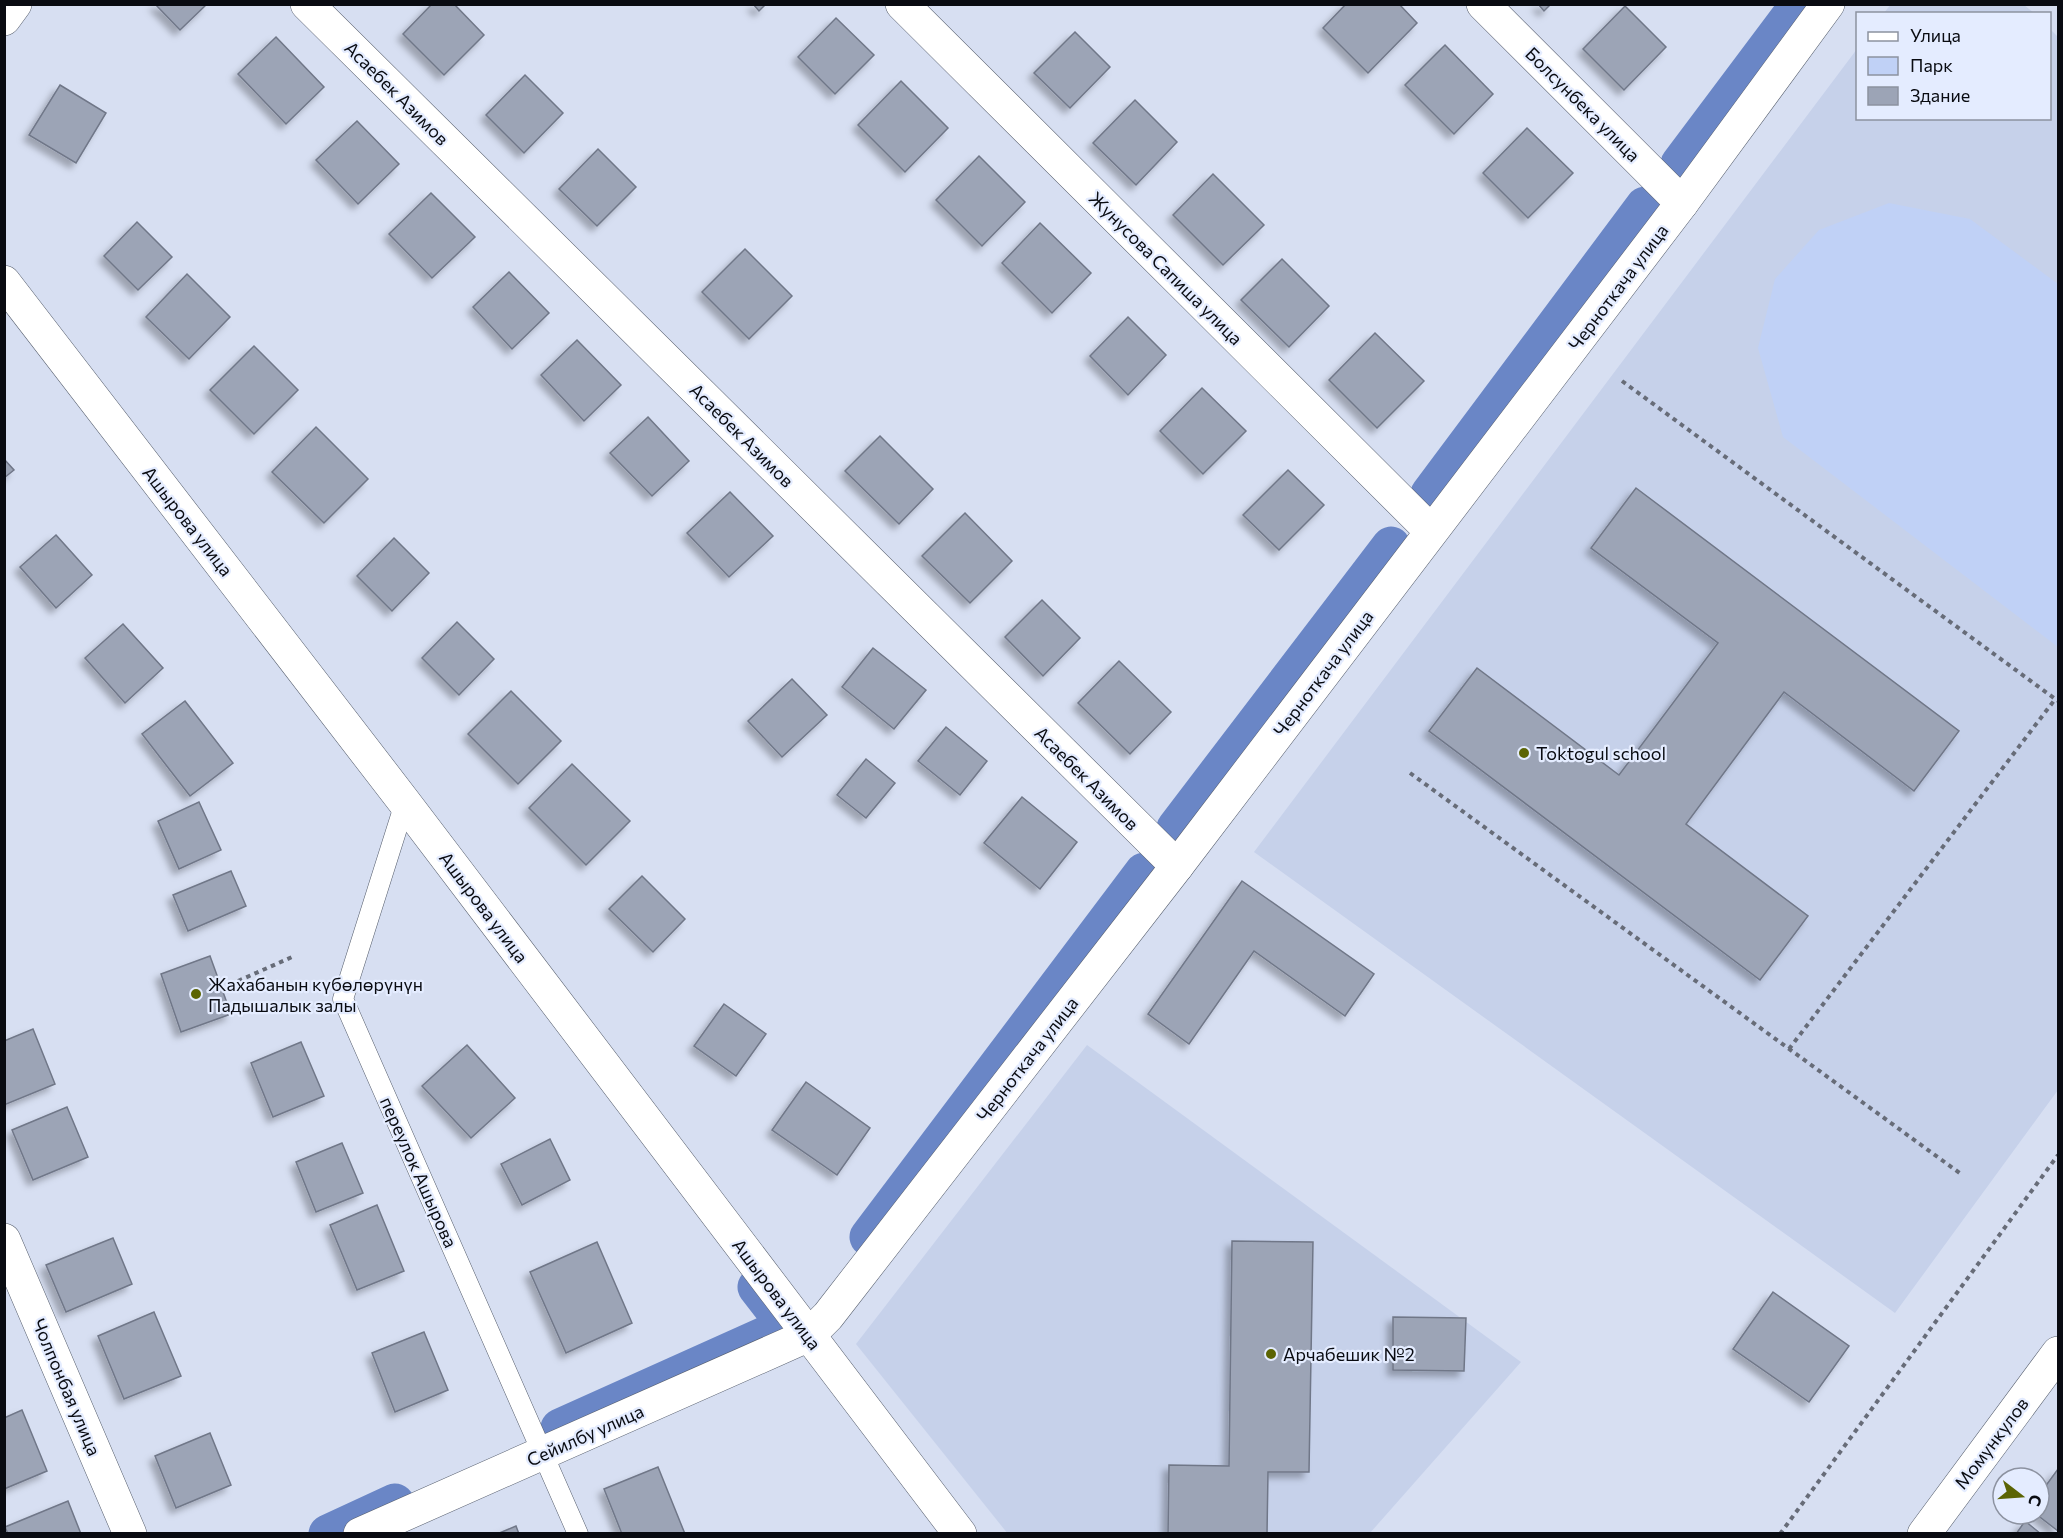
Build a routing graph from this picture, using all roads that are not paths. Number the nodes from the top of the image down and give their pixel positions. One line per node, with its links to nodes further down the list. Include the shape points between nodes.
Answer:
1 (15, 4): 6 (street)
2 (307, 4): 11 (street, Асаебек Азимов)
3 (902, 4): 9 (street, Жунусова Сапиша улица)
4 (1484, 4): 7 (street, Болсунбека улица)
5 (1828, 4): 7 (street, Черноткача улица)
6 (4, 19)
7 (1682, 203): 9 (street, Черноткача улица)
8 (4, 282): 10 (street, Ашырова улица)
9 (1431, 531): 11 (street, Черноткача улица)
10 (405, 803): 13 (street, Ашырова улица); 15 (lane, переулок Ашырова, via 343,999)
11 (1177, 866): 13 (street, Черноткача улица, via 828,1316)
12 (4, 1240): 16 (street, Чолпонбая улица)
13 (809, 1335): 15 (street, Сейилбу улица); 19 (street, Ашырова улица)
14 (2058, 1353): 20 (street, Момункулов)
15 (543, 1454): 17 (street, Сейилбу улица); 18 (lane, переулок Ашырова)
16 (130, 1533)
17 (360, 1533)
18 (578, 1533)
19 (960, 1533)
20 (1924, 1533)

